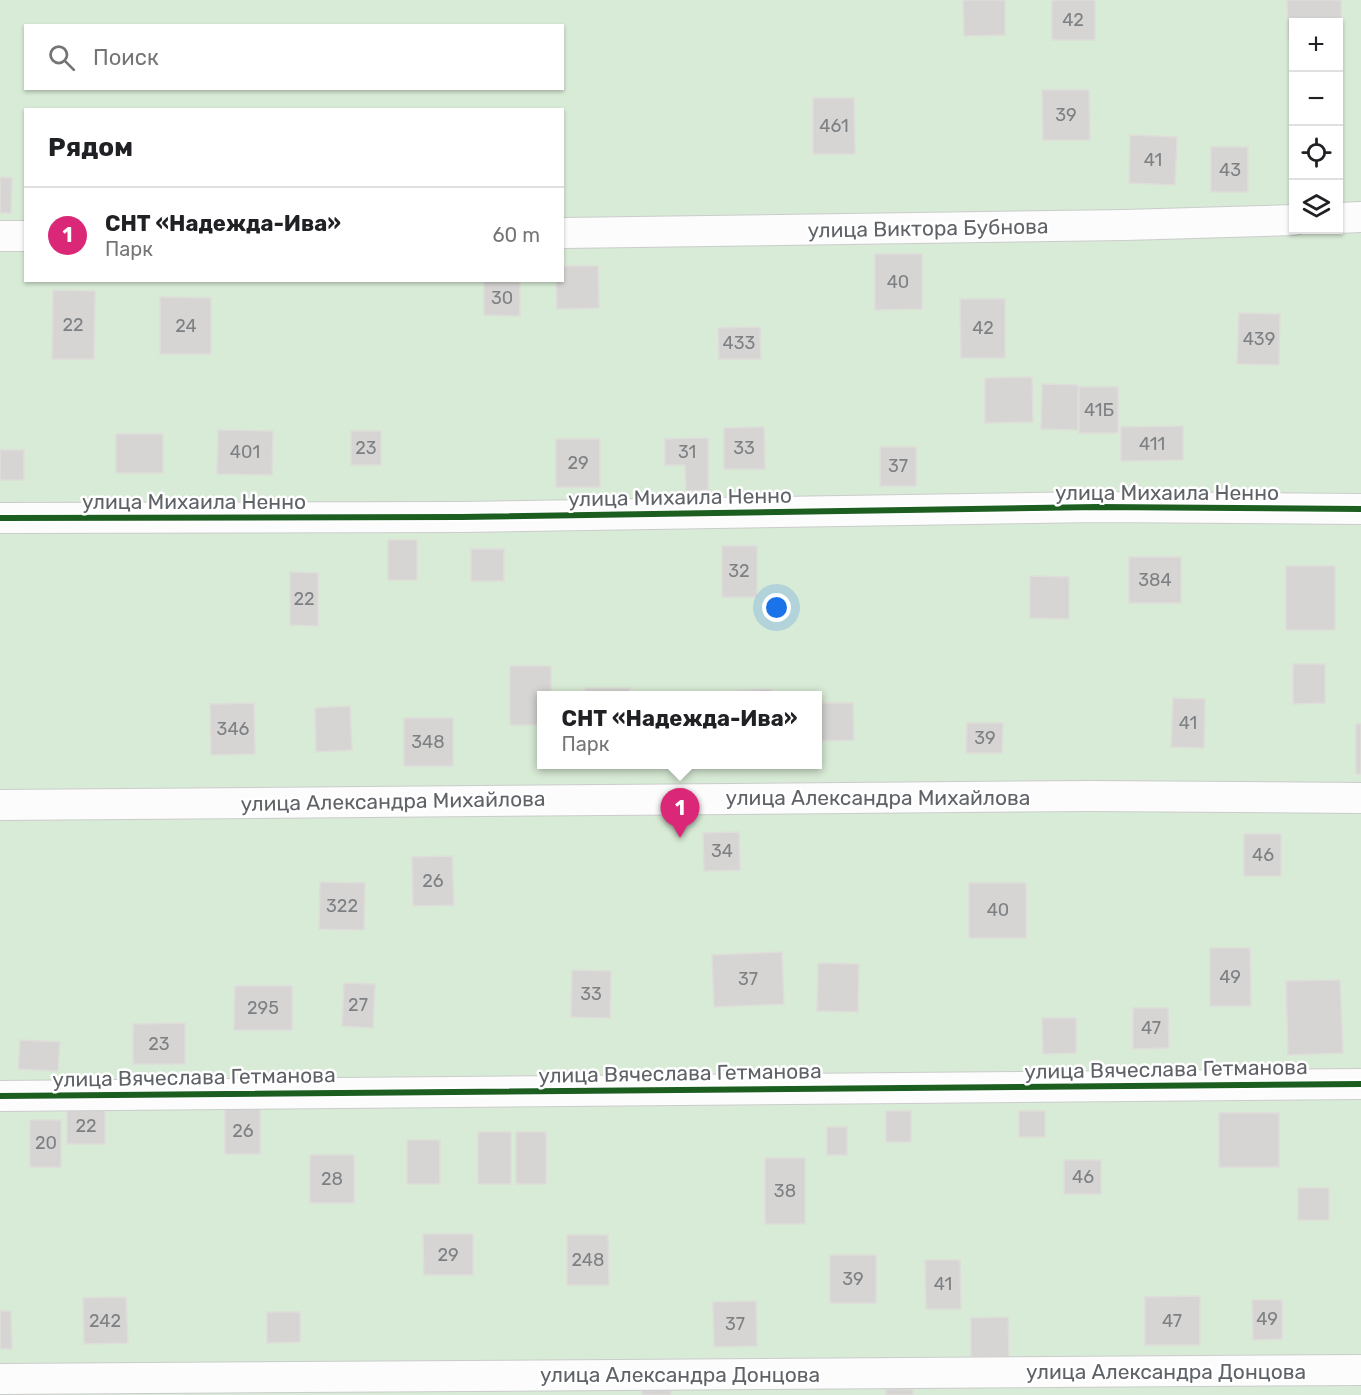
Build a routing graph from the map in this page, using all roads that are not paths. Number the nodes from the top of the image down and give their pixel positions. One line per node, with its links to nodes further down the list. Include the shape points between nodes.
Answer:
1 (1361, 217): 2 (street)
2 (1343, 218)
3 (1289, 220): 4 (street, улица Виктора Бубнова)
4 (564, 233)
5 (0, 236): 6 (street)
6 (24, 236)
7 (1361, 509): 8 (street, улица Михаила Ненно, via 1098,507 461,517)
8 (0, 518)
9 (1361, 798): 10 (street, улица Александра Михайлова, via 1079,796)
10 (0, 806)
11 (1361, 1084): 12 (street, улица Вячеслава Гетманова)
12 (0, 1096)
13 (1361, 1370): 14 (street, улица Александра Донцова)
14 (0, 1379)

